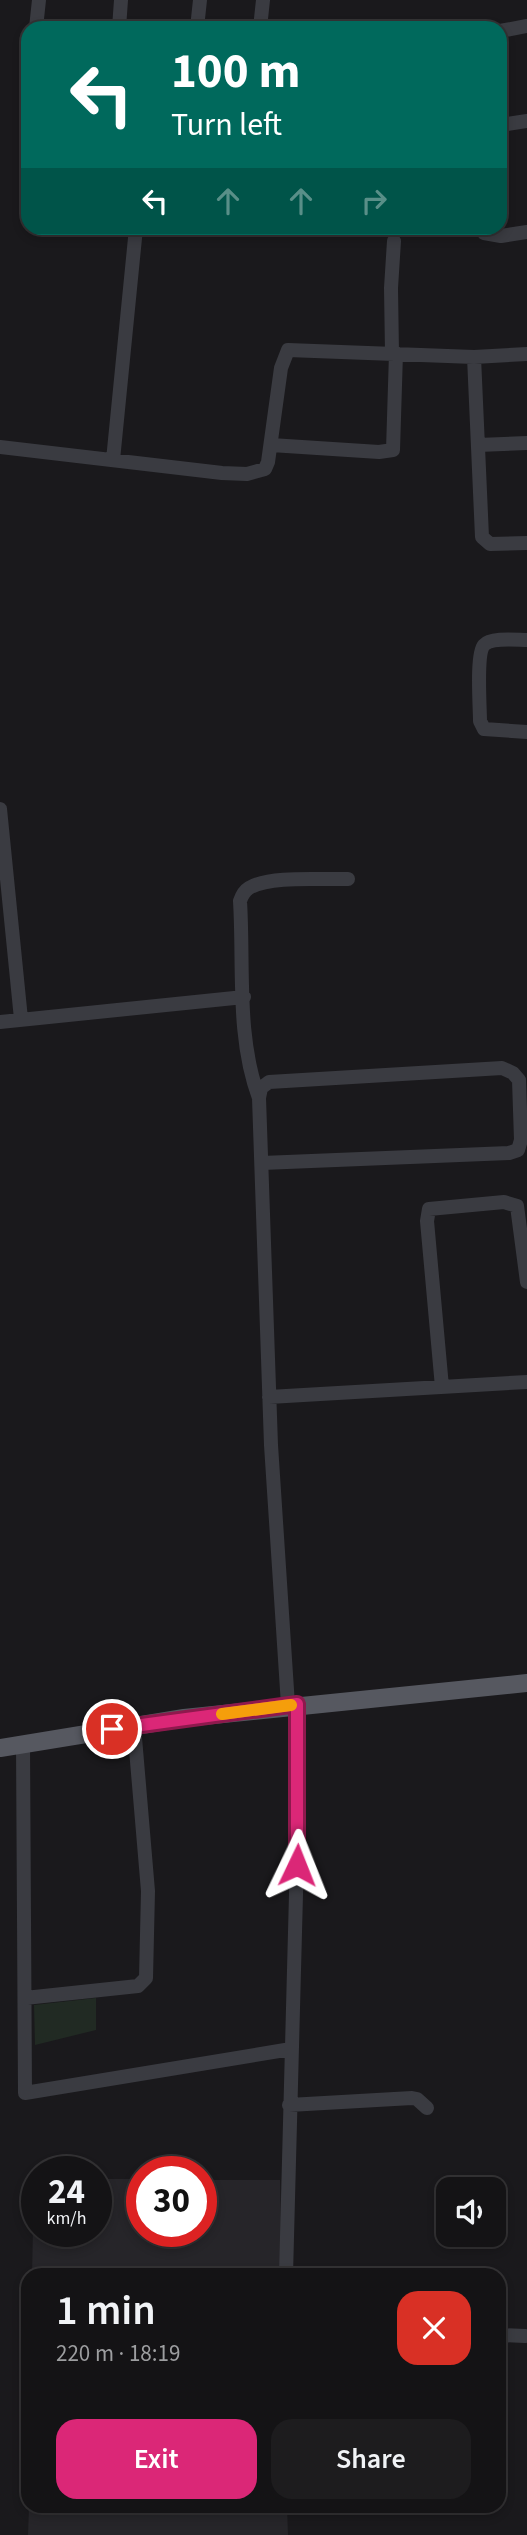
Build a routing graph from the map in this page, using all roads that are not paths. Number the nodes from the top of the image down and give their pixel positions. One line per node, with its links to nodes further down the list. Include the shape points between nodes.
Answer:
1 (39, 0): 5 (street)
2 (121, 0): 6 (street)
3 (200, 0): 7 (street)
4 (263, 0): 8 (street)
5 (37, 21)
6 (120, 21)
7 (198, 21)
8 (261, 21)
9 (527, 26): 10 (street)
10 (507, 30)
11 (527, 121): 12 (street)
12 (507, 124)
13 (527, 232): 14 (street)
14 (507, 234)
15 (135, 235): 24 (street)
16 (394, 241): 17 (street)
17 (394, 353): 19 (street); 21 (street, via 288,349 281,368); 21 (street, via 393,450)
18 (527, 354): 19 (street)
19 (474, 357): 22 (street)
20 (527, 443): 22 (street)
21 (271, 445): 24 (street, via 265,469 247,474)
22 (478, 445): 25 (street, via 484,540 490,544)
23 (0, 447): 24 (street)
24 (113, 460)
25 (527, 543)
26 (527, 640): 27 (street, via 484,644 480,721 484,729)
27 (527, 732)
28 (0, 809): 31 (street)
29 (348, 879): 30 (street, via 276,882 243,893)
30 (244, 997): 31 (street); 33 (street, via 248,1065)
31 (21, 1019): 32 (street)
32 (0, 1021)
33 (259, 1098): 34 (street); 34 (street, via 261,1088 269,1082 502,1068 519,1080 521,1140 518,1150 509,1153)
34 (262, 1163): 38 (street)
35 (527, 1282): 37 (street, via 517,1206 504,1202 429,1209)
36 (527, 1382): 37 (street)
37 (442, 1387): 38 (street)
38 (269, 1397): 40 (street)
39 (527, 1683): 40 (main road)
40 (293, 1705): 41 (main road); 45 (street, via 298,1818)
41 (134, 1726): 42 (main road); 44 (street, via 148,1891 146,1978 138,1986)
42 (23, 1744): 43 (main road); 44 (street)
43 (0, 1748)
44 (25, 1998): 45 (street, via 25,2092)
45 (290, 2049): 46 (street)
46 (289, 2105): 47 (street, via 412,2098); 48 (street)
47 (427, 2108)
48 (286, 2268)
49 (506, 2335): 50 (street)
50 (525, 2336)

